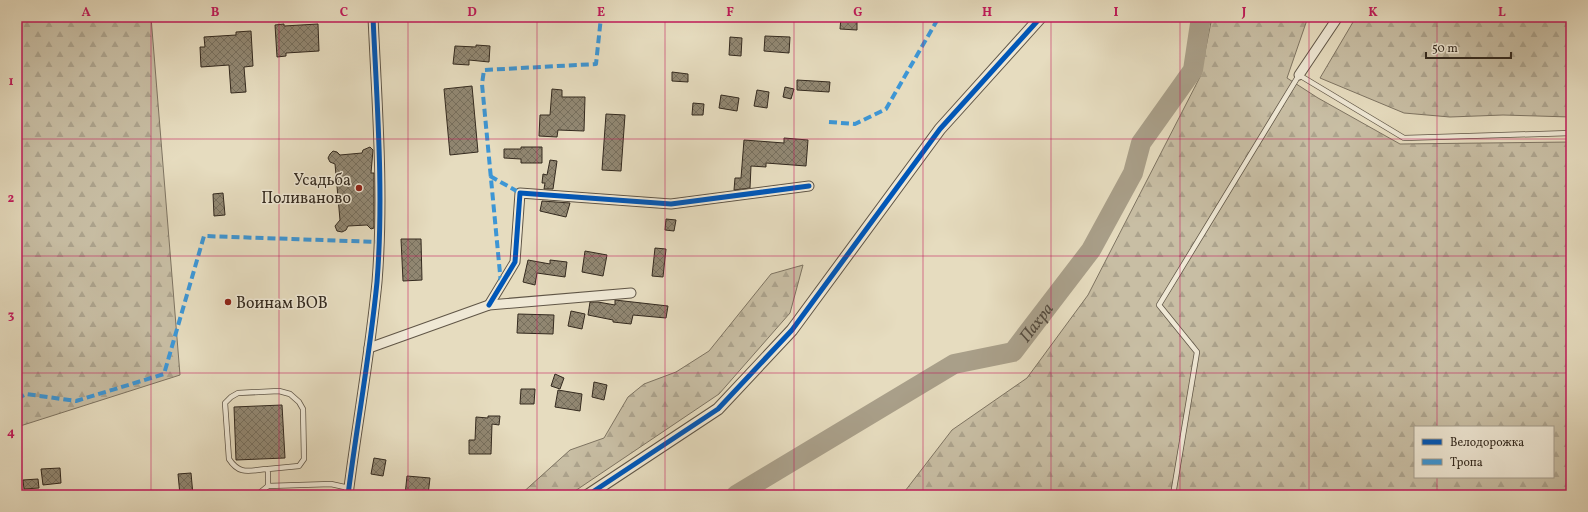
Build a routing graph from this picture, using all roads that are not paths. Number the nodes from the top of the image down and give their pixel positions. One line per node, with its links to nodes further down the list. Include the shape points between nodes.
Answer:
1 (374, 17): 9 (street, via 380,182 376,283)
2 (1041, 17): 14 (street, via 940,129 792,330 718,409)
3 (1338, 17): 4 (street)
4 (1299, 75): 5 (lane, via 1404,138); 15 (lane, via 1159,305 1197,352)
5 (1571, 133)
6 (809, 186): 8 (street, via 671,204 520,193 515,262)
7 (631, 293): 8 (street)
8 (489, 305): 9 (street)
9 (369, 348): 12 (street)
10 (268, 469): 10 (lane, via 298,466 304,459 302,409 298,402 285,392 238,393 231,396 225,403 229,460 240,471); 11 (lane)
11 (268, 486): 12 (lane, via 331,484); 13 (lane)
12 (349, 492)
13 (257, 495)
14 (588, 495)
15 (1173, 495)

